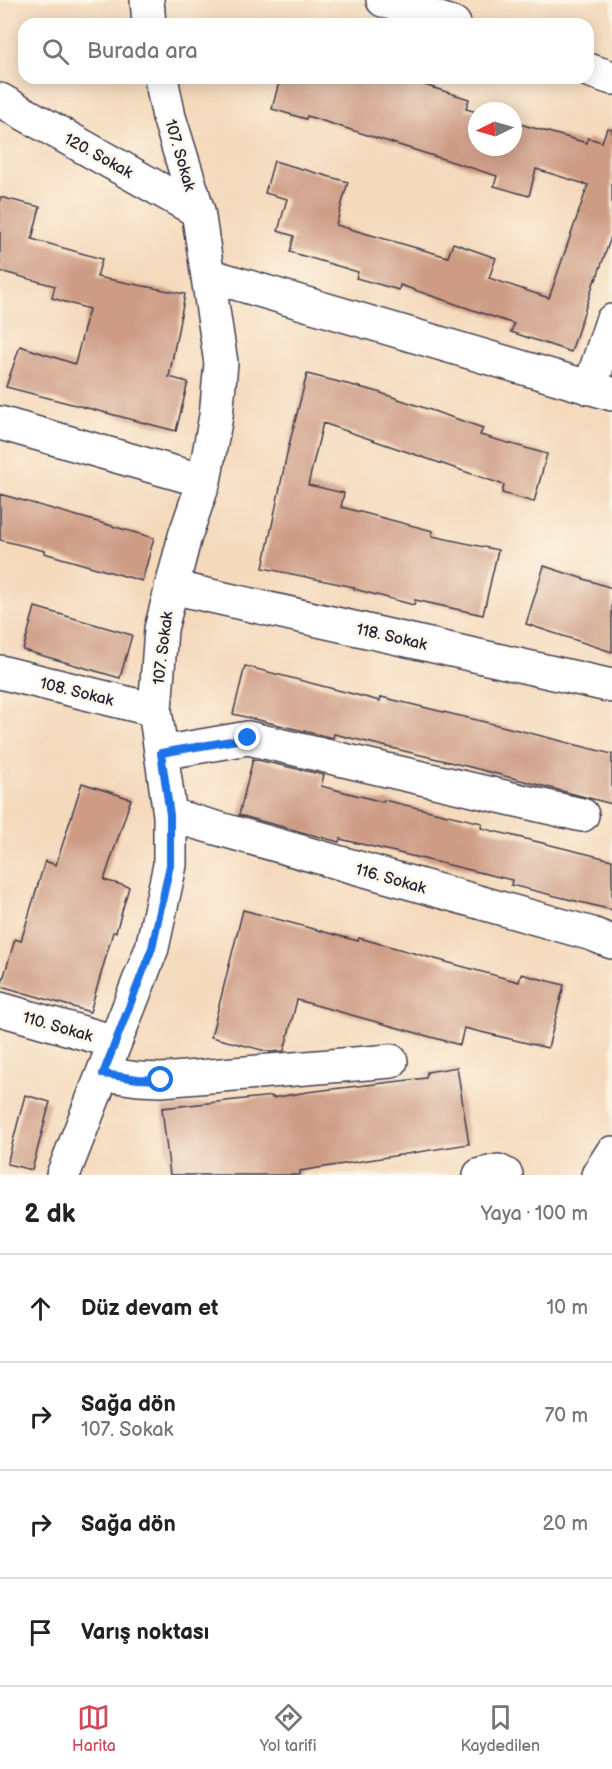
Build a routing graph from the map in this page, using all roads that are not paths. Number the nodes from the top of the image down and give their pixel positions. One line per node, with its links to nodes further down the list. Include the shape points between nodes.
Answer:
1 (147, 0): 3 (street)
2 (383, 0): 4 (street)
3 (148, 18)
4 (436, 18)
5 (594, 72): 6 (street)
6 (612, 78)
7 (162, 84): 9 (street, 107. Sokak)
8 (0, 100): 9 (street, 120. Sokak)
9 (198, 211): 10 (street, 107. Sokak)
10 (208, 275): 12 (street); 14 (street, 107. Sokak, via 221,363)
11 (612, 321): 12 (street)
12 (601, 391)
13 (0, 423): 14 (street)
14 (204, 481): 15 (street, 107. Sokak)
15 (171, 587): 17 (street, 118. Sokak); 18 (street, 107. Sokak, via 161,629)
16 (0, 672): 18 (street, 108. Sokak)
17 (612, 686)
18 (155, 710): 19 (street, 107. Sokak)
19 (161, 753): 20 (street, 107. Sokak); 21 (street, via 248,738)
20 (170, 815): 22 (street, 116. Sokak); 24 (street, 107. Sokak, via 170,865 152,948)
21 (582, 815)
22 (612, 942)
23 (0, 1009): 24 (street, 110. Sokak)
24 (115, 1042): 26 (street, 107. Sokak)
25 (391, 1061): 26 (street, via 161,1080)
26 (103, 1074): 28 (street, 107. Sokak)
27 (612, 1153): 31 (street)
28 (63, 1175)
29 (480, 1175): 30 (street)
30 (507, 1175)
31 (598, 1175)

